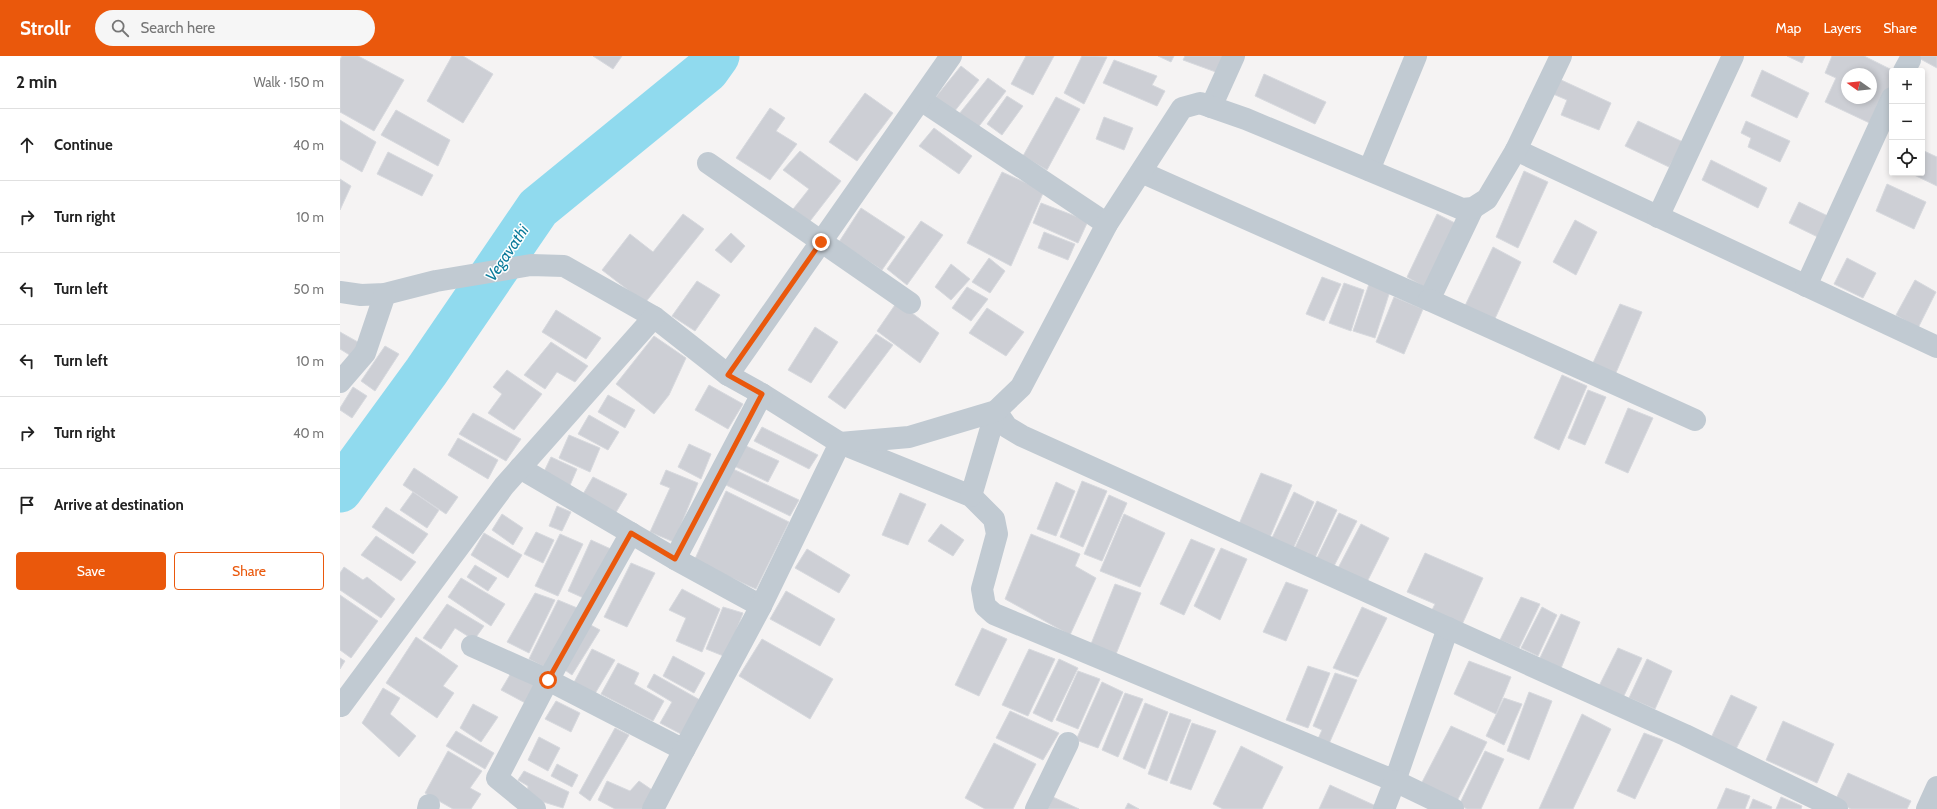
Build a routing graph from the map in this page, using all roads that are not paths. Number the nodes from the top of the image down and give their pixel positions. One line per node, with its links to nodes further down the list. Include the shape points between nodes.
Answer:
1 (951, 56): 6 (street)
2 (1234, 56): 8 (street)
3 (1416, 56): 11 (street)
4 (1561, 56): 9 (street)
5 (1733, 56): 14 (street)
6 (921, 100): 15 (street); 16 (street)
7 (1889, 104): 17 (street)
8 (1211, 107): 11 (street); 12 (street, via 1200,103 1182,108)
9 (1516, 150): 13 (street, via 1487,199); 14 (street)
10 (708, 163): 16 (street)
11 (1369, 170): 13 (street, via 1462,209)
12 (1141, 172): 15 (street); 20 (street)
13 (1473, 208): 20 (street)
14 (1658, 217): 17 (street)
15 (1107, 224): 27 (street, via 1021,386)
16 (821, 242): 21 (street); 24 (street)
17 (1806, 286): 23 (street)
18 (340, 292): 19 (street, via 361,295)
19 (385, 294): 22 (street, via 436,281 548,264 564,266); 25 (street, via 365,353)
20 (1429, 300): 28 (street)
21 (910, 303)
22 (654, 317): 24 (street); 30 (street)
23 (1937, 347)
24 (728, 375): 26 (street)
25 (340, 382)
26 (762, 394): 29 (street); 33 (street)
27 (996, 411): 29 (street, via 909,437); 31 (street); 35 (street, via 1007,427 1022,436)
28 (1695, 420)
29 (840, 443): 31 (street); 34 (street)
30 (520, 468): 32 (street); 38 (street)
31 (972, 496): 41 (street, via 994,519 997,534 982,588 985,606 994,614)
32 (631, 533): 33 (street); 37 (street)
33 (675, 559): 34 (street)
34 (761, 606): 40 (street)
35 (1448, 628): 41 (street); 48 (street, via 1685,735)
36 (472, 646): 37 (street)
37 (548, 680): 40 (street); 43 (street, via 497,778)
38 (341, 706)
39 (1068, 743): 45 (street)
40 (684, 750): 44 (street)
41 (1395, 781): 46 (street); 47 (street)
42 (1937, 787): 49 (street)
43 (535, 809)
44 (653, 809)
45 (1036, 809)
46 (1384, 809)
47 (1453, 809)
48 (1836, 809)
49 (1927, 809)

